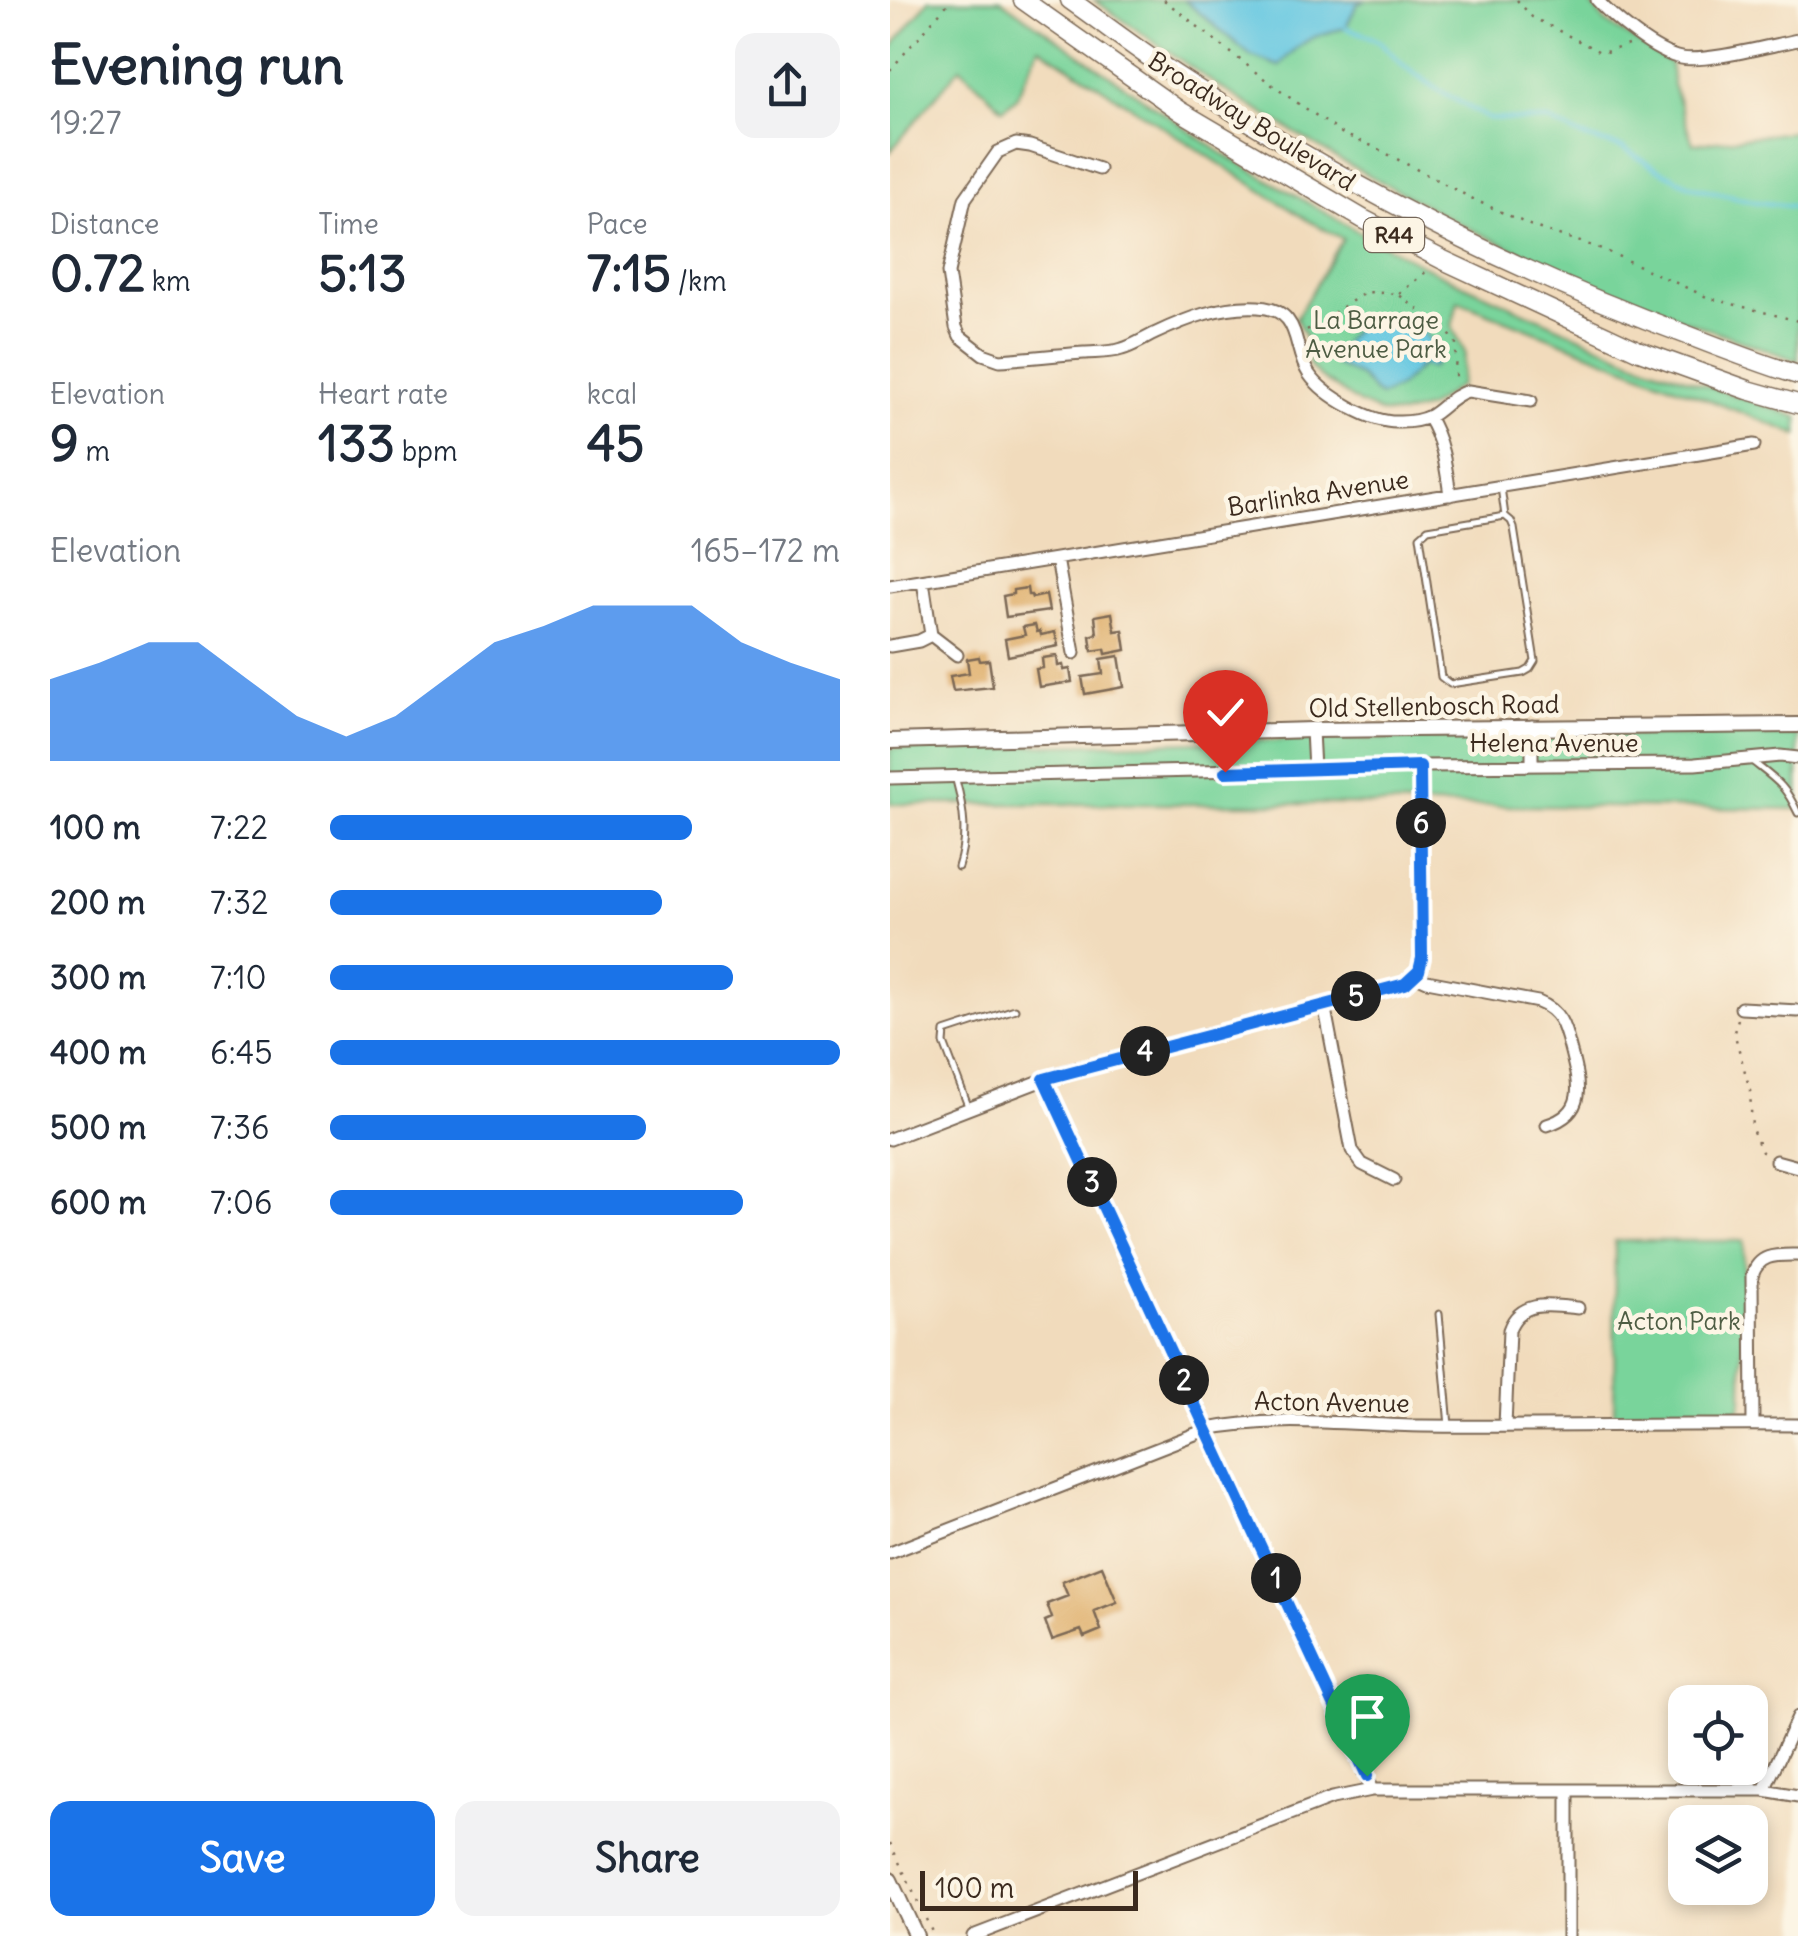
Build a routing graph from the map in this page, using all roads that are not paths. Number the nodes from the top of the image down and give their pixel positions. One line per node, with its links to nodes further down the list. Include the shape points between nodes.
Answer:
1 (1023, 0): 8 (main road, Broadway Boulevard / R44, via 1180,112 1441,259 1636,350)
2 (1070, 0): 6 (main road, Broadway Boulevard / R44, via 1181,78 1407,212 1618,310)
3 (1596, 0): 4 (street, via 1646,40 1693,60)
4 (1798, 40)
5 (1099, 170): 9 (street, via 1023,144 994,157 965,199 949,265 963,339 1000,360 1117,350 1198,314 1260,307 1290,324 1312,378 1358,412 1390,422)
6 (1798, 375)
7 (1531, 401): 9 (street, via 1468,391)
8 (1798, 404)
9 (1428, 417): 12 (street, via 1442,445)
10 (1754, 445): 11 (street, Barlinka Avenue)
11 (1500, 486): 12 (street, Barlinka Avenue); 13 (lane)
12 (1450, 495): 14 (street, Barlinka Avenue)
13 (1506, 516): 13 (lane, via 1514,528 1534,661 1523,673 1450,684 1440,674 1420,536 1428,529)
14 (1057, 559): 15 (street, Barlinka Avenue); 19 (street)
15 (923, 580): 16 (street, Barlinka Avenue); 17 (street)
16 (890, 586)
17 (931, 635): 18 (street); 20 (street)
18 (890, 646)
19 (1074, 652)
20 (956, 655)
21 (1798, 725): 22 (street, Old Stellenbosch Road)
22 (1532, 726): 23 (street, Old Stellenbosch Road); 27 (street)
23 (1312, 730): 24 (street, Old Stellenbosch Road); 29 (street)
24 (890, 742)
25 (1798, 758): 26 (street, Helena Avenue)
26 (1751, 760): 27 (street, Helena Avenue); 32 (lane, via 1782,784)
27 (1532, 765): 28 (street, Helena Avenue)
28 (1420, 766): 29 (street, Helena Avenue); 34 (street, via 1422,958)
29 (1314, 770): 30 (street, Helena Avenue)
30 (956, 777): 31 (street, Helena Avenue); 33 (lane, via 965,835)
31 (890, 778)
32 (1798, 813)
33 (958, 867)
34 (1416, 976): 35 (street); 41 (street, via 1554,1010 1578,1086 1569,1113)
35 (1324, 1004): 39 (street); 45 (street, via 1352,1150 1362,1164)
36 (1741, 1008): 38 (street)
37 (1015, 1009): 40 (lane, via 946,1032 944,1043)
38 (1798, 1011)
39 (1044, 1079): 40 (street); 53 (street)
40 (969, 1108): 42 (street)
41 (1548, 1124)
42 (890, 1139)
43 (1776, 1161): 44 (street)
44 (1798, 1167)
45 (1394, 1180)
46 (1798, 1255): 49 (street, via 1763,1259 1752,1276)
47 (1578, 1308): 51 (street, via 1540,1306 1513,1318)
48 (1440, 1314): 50 (lane)
49 (1752, 1425): 51 (street, Acton Avenue); 52 (street, Acton Avenue)
50 (1449, 1426): 51 (street, Acton Avenue); 53 (street, Acton Avenue, via 1272,1422)
51 (1505, 1426)
52 (1798, 1426)
53 (1208, 1430): 54 (street, Acton Avenue); 56 (street)
54 (890, 1553)
55 (1798, 1717): 57 (street)
56 (1372, 1790): 58 (street); 62 (street, via 1332,1798)
57 (1764, 1790): 58 (street); 59 (street)
58 (1568, 1791): 63 (street)
59 (1798, 1796)
60 (890, 1880): 61 (street)
61 (916, 1936)
62 (974, 1936)
63 (1568, 1936)

